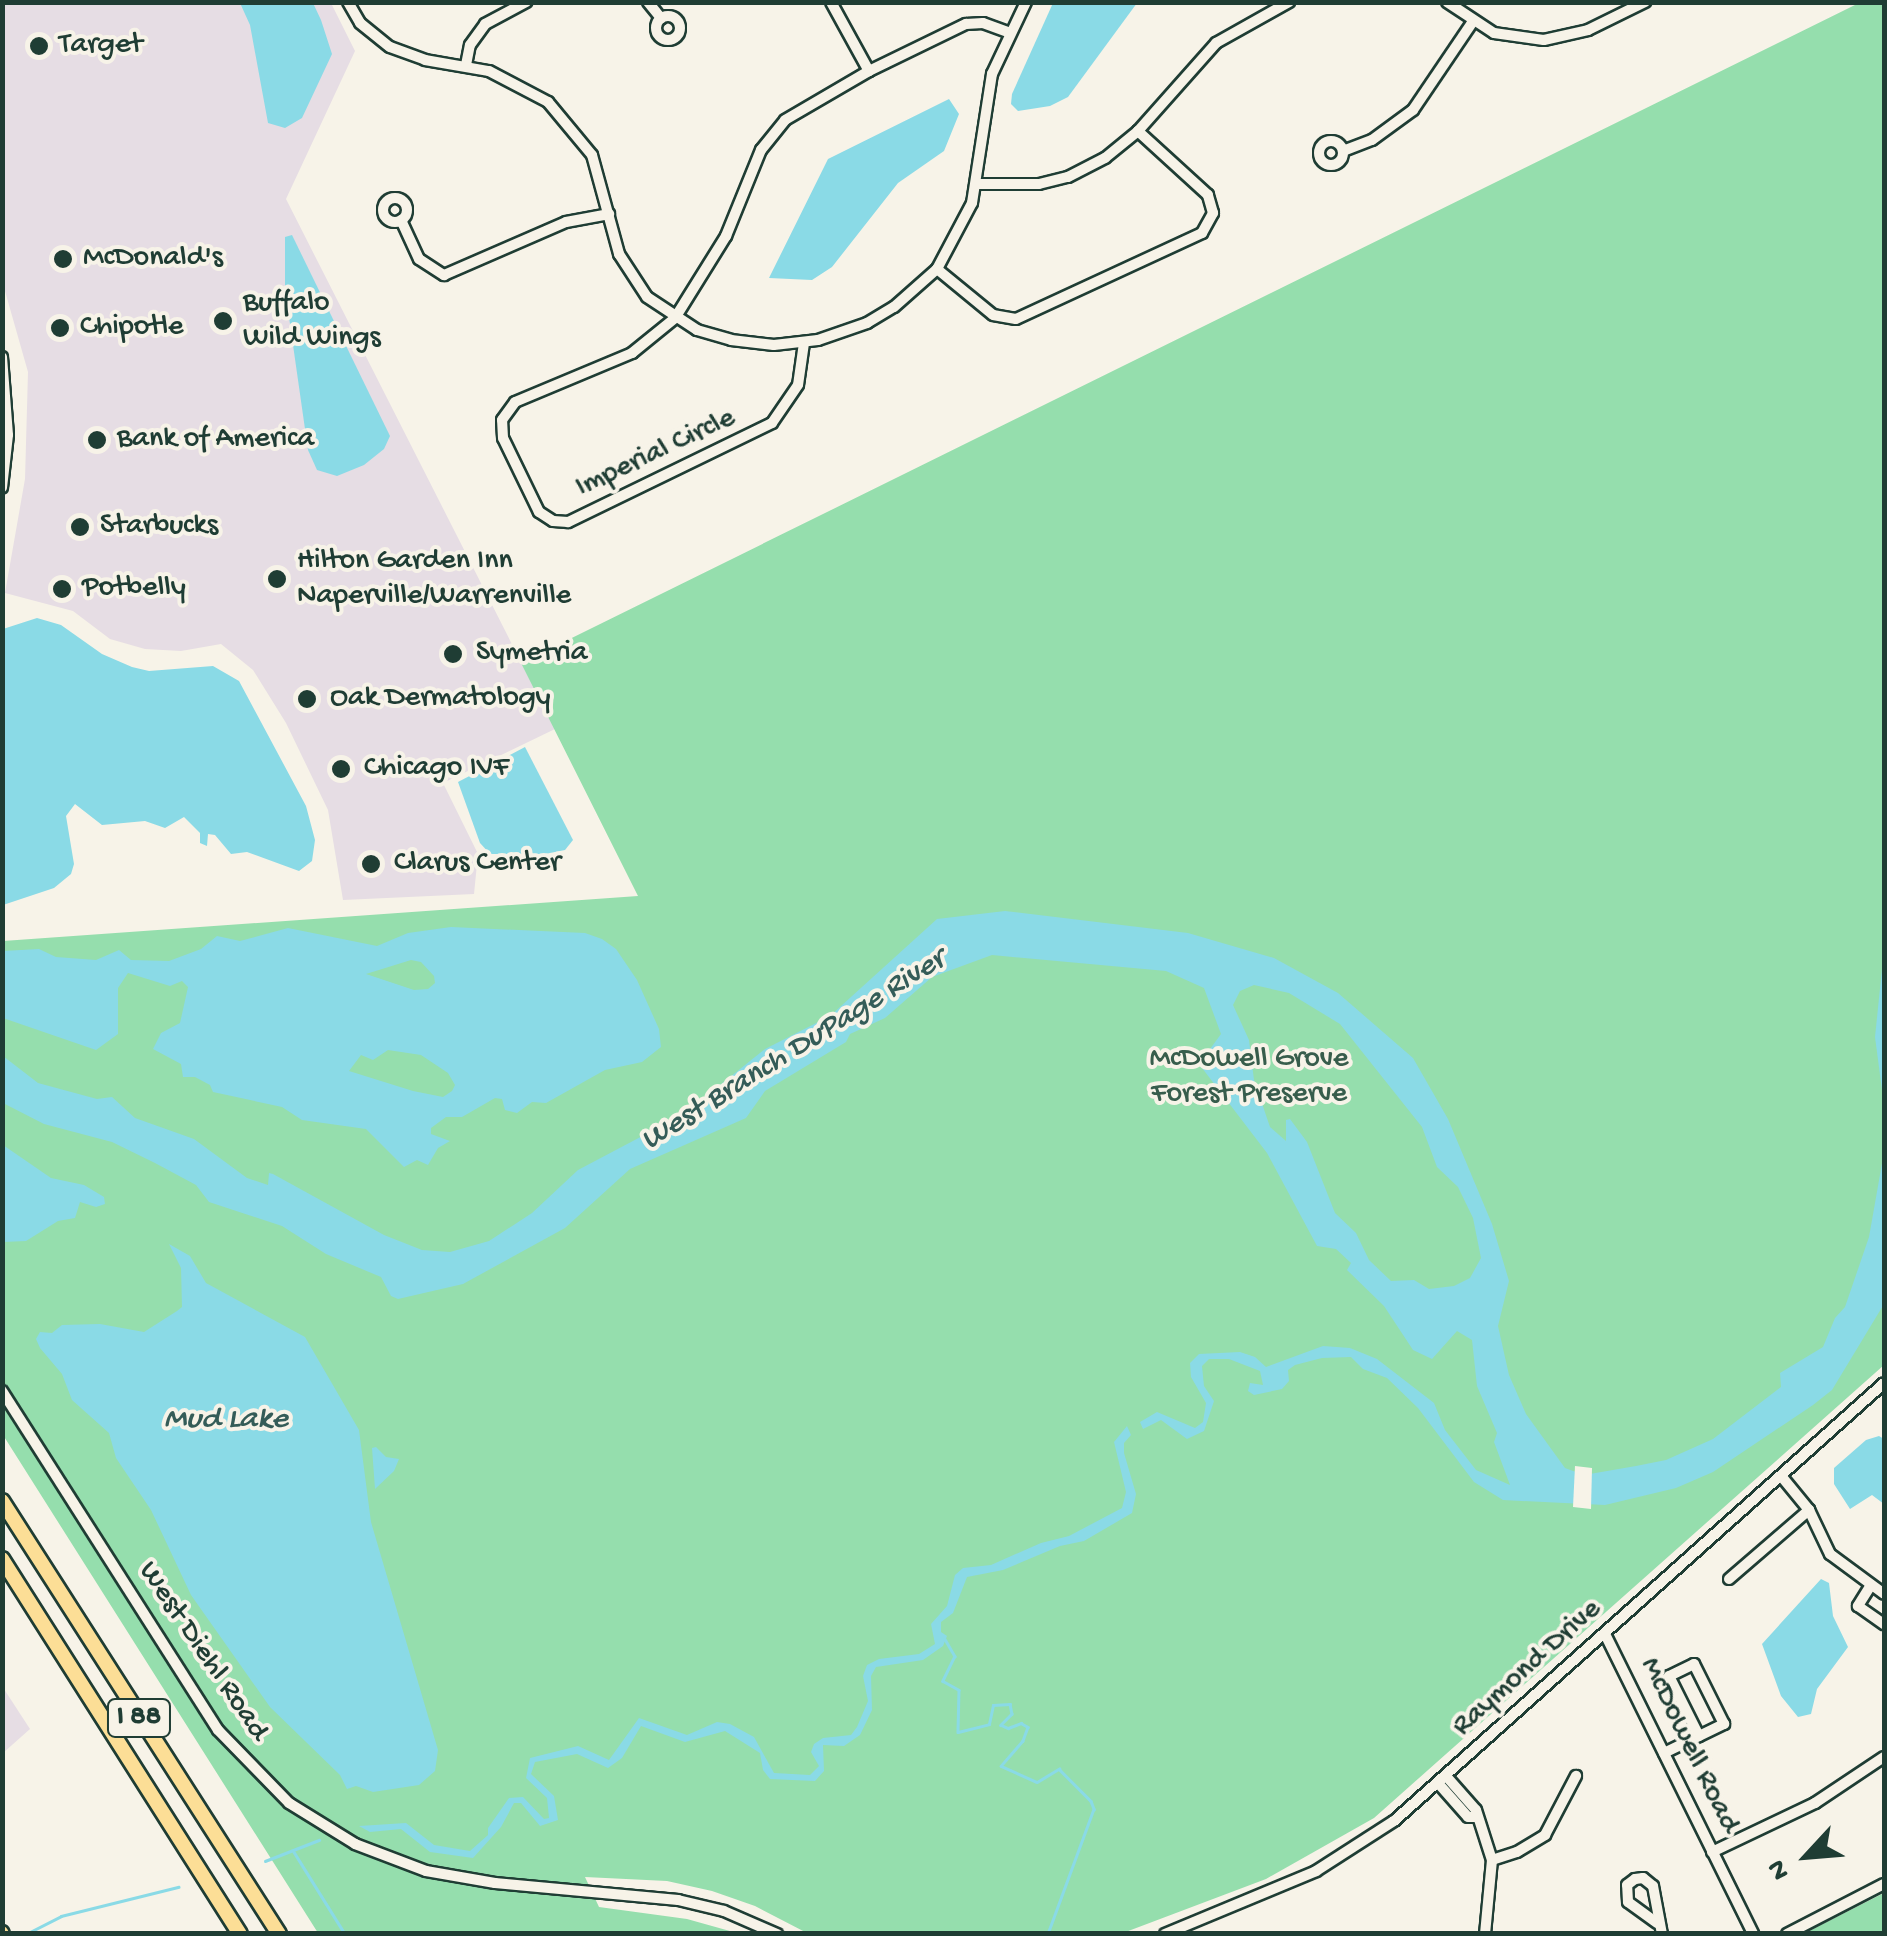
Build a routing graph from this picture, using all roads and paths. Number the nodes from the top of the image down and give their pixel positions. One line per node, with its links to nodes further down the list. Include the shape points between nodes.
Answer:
1 (526, 2): 13 (street, via 485,24)
2 (648, 2): 10 (street)
3 (831, 2): 14 (street)
4 (1026, 2): 12 (street)
5 (1289, 2): 15 (street, via 1216,43)
6 (1447, 2): 11 (street)
7 (1644, 2): 9 (street)
8 (350, 5): 13 (street, via 390,48)
9 (1623, 7): 11 (street, via 1574,35 1544,40 1515,38)
10 (661, 18)
11 (1472, 22): 16 (street, via 1413,110 1372,140)
12 (1008, 32): 14 (street, via 966,24); 17 (street, via 985,103)
13 (466, 65): 18 (street, via 528,88 567,120 592,156)
14 (869, 71): 21 (street, via 802,107 773,133 714,260)
15 (1138, 131): 17 (street, via 1068,177 1026,186); 20 (street, via 1208,195 1212,212 1202,233 1016,319 993,315)
16 (1343, 150)
17 (976, 184): 20 (street, via 962,228)
18 (609, 214): 19 (street, via 566,222 444,276 424,264); 21 (street, via 619,254 635,281)
19 (401, 220)
20 (937, 270): 22 (street, via 867,324)
21 (674, 318): 22 (street, via 731,340); 22 (street, Imperial Circle, via 642,348 507,409 503,438 534,505 548,520 582,517 761,431 792,399)
22 (804, 343)
23 (2, 357): 24 (street, via 8,435)
24 (2, 488)
25 (1884, 1383): 27 (street, Raymond Drive)
26 (2, 1391): 46 (street, West Diehl Road, via 218,1730 290,1803 355,1844 426,1871 495,1884 678,1900)
27 (1782, 1477): 29 (street); 35 (street, Raymond Drive)
28 (2, 1501): 45 (highway, I 88)
29 (1809, 1510): 31 (street); 32 (street, via 1830,1554)
30 (2, 1560): 44 (highway, I 88)
31 (1729, 1579)
32 (1871, 1585): 33 (street); 34 (street, via 1858,1606)
33 (1884, 1594)
34 (1884, 1624)
35 (1604, 1634): 37 (street, McDowell Road); 40 (street, Raymond Drive)
36 (1699, 1736): 36 (street, via 1670,1676 1694,1664 1724,1724); 37 (street)
37 (1664, 1754): 41 (street, McDowell Road)
38 (1884, 1757): 41 (street, via 1816,1803)
39 (1576, 1776): 42 (street, via 1545,1834)
40 (1442, 1779): 42 (street, via 1476,1810); 47 (street, Raymond Drive, via 1336,1861)
41 (1712, 1852): 49 (street, McDowell Road)
42 (1492, 1860): 48 (street)
43 (1884, 1884): 50 (street)
44 (240, 1934)
45 (279, 1934)
46 (777, 1934)
47 (1165, 1934)
48 (1485, 1934)
49 (1754, 1934)
50 (1787, 1934)

